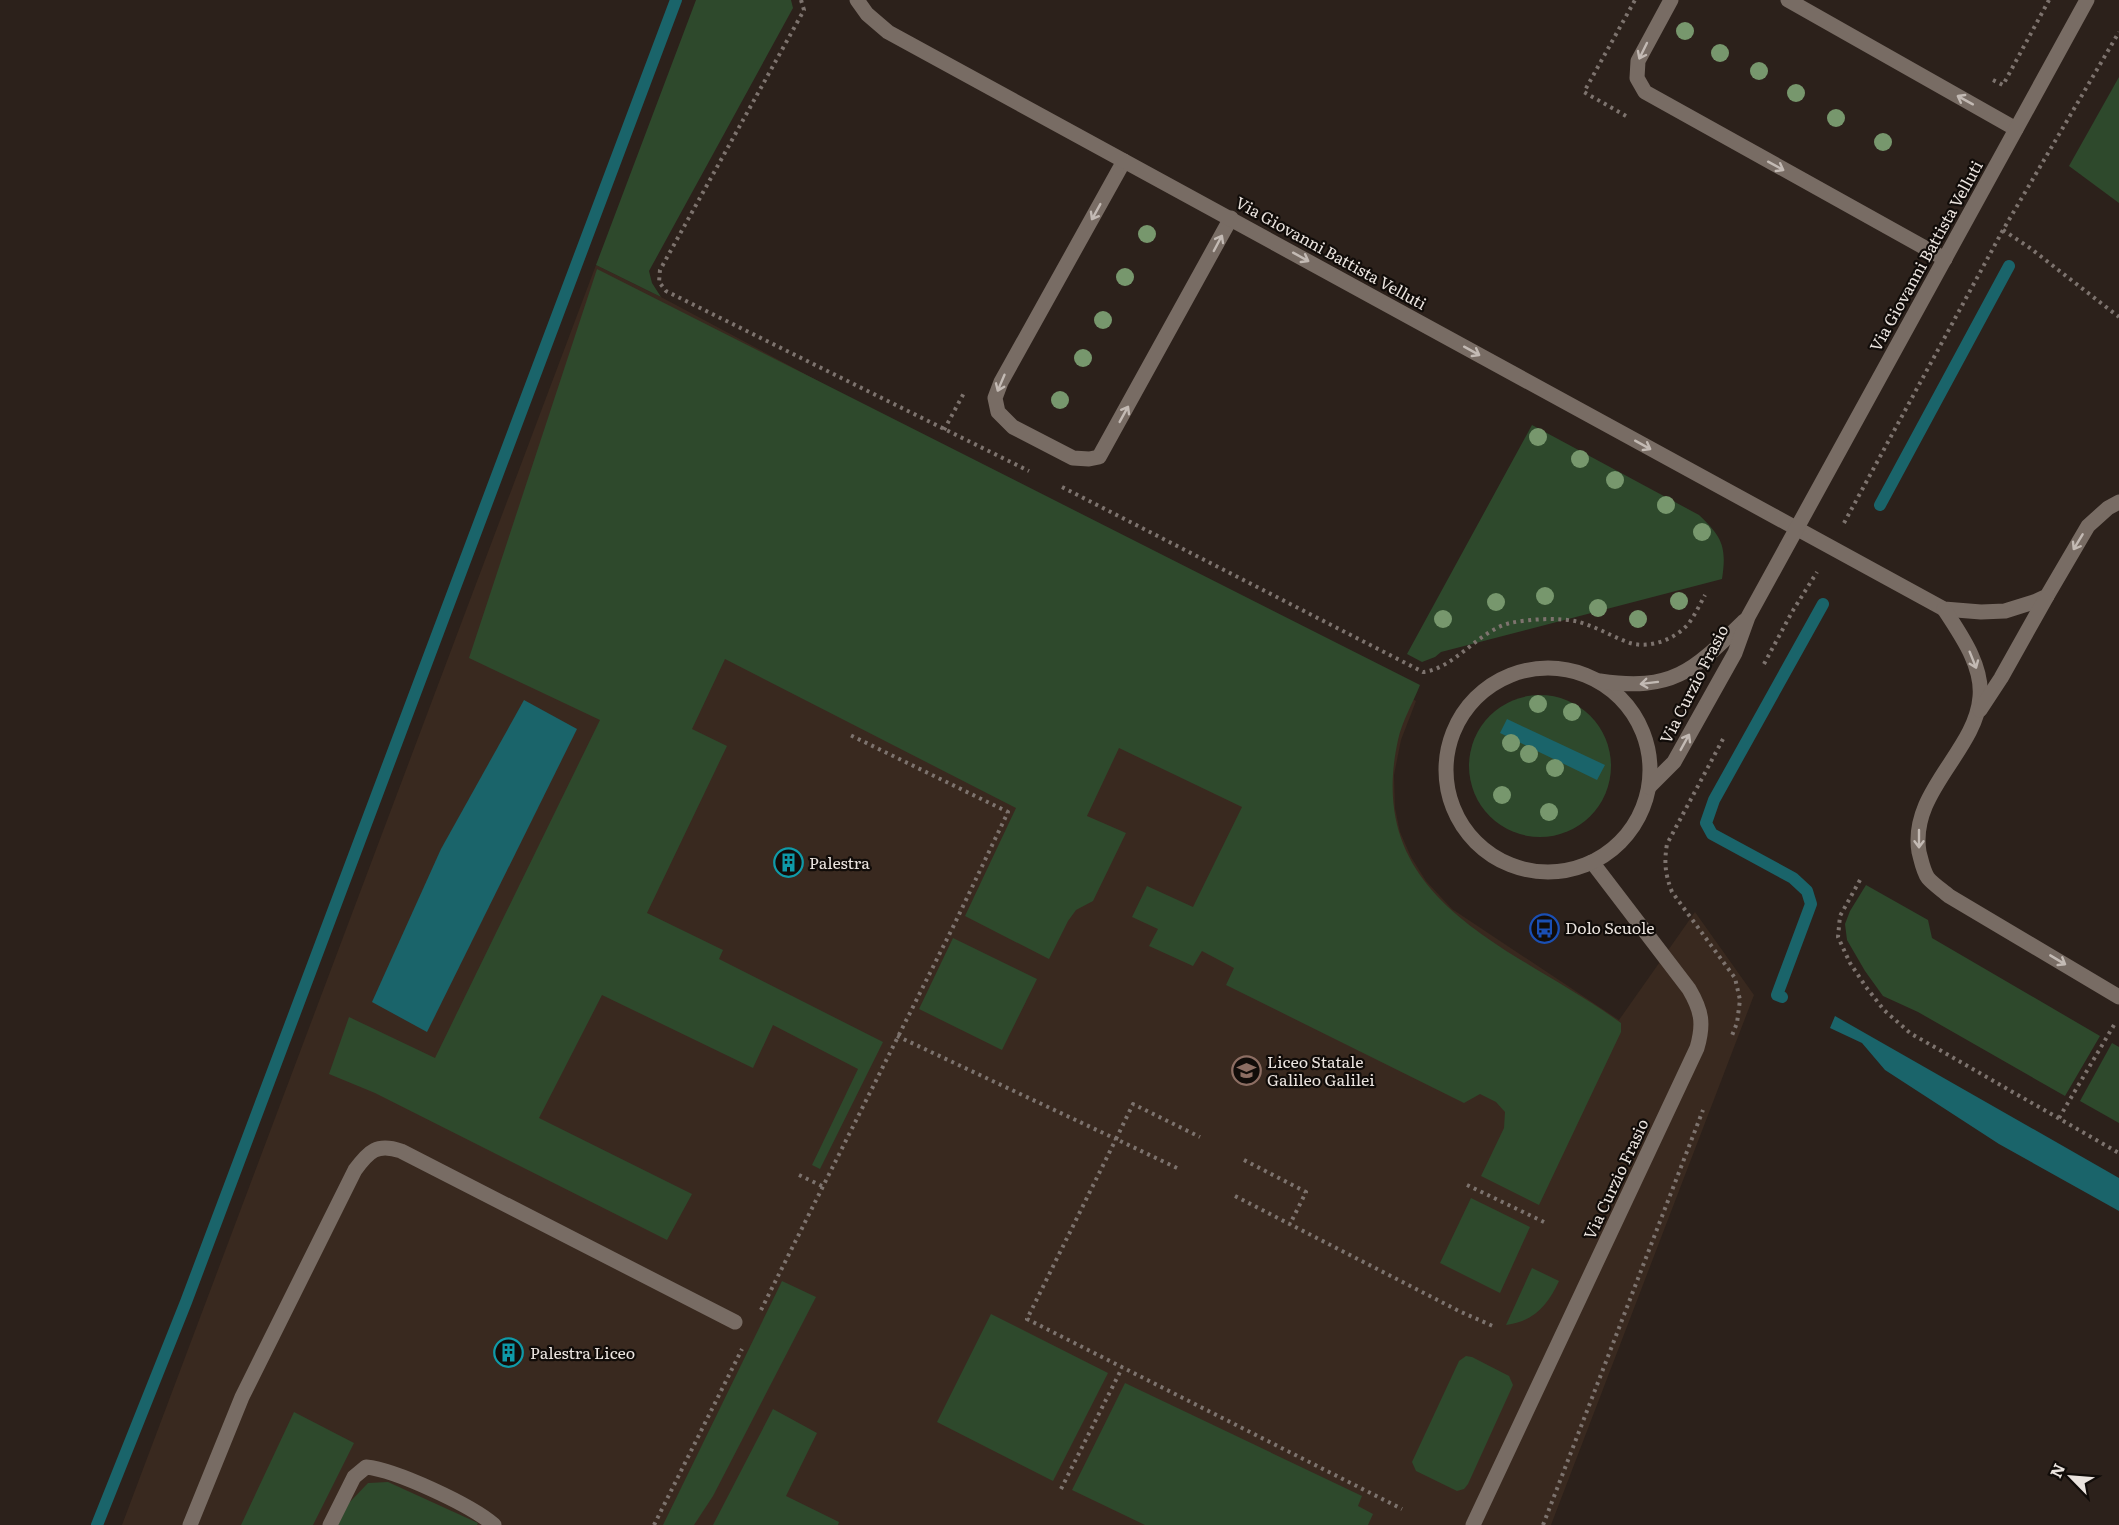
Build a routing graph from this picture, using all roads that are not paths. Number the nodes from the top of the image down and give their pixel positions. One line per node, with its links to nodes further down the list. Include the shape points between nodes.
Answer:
1 (857, 0): 6 (street, Via Giovanni Battista Velluti, via 888,32)
2 (1671, 0): 8 (street, one-way to 8, via 1638,61 1637,78 1645,92)
3 (1788, 0): 5 (street, one-way to 3)
4 (2087, 0): 5 (street, Via Giovanni Battista Velluti)
5 (2016, 129): 8 (street, Via Giovanni Battista Velluti)
6 (1124, 161): 7 (street, Via Giovanni Battista Velluti); 7 (street, one-way to 7, via 1001,382 995,398 998,412 1013,427 1073,458 1099,457)
7 (1231, 218): 10 (street, Via Giovanni Battista Velluti, one-way to 10)
8 (1945, 259): 10 (street, Via Giovanni Battista Velluti)
9 (2119, 502): 11 (street, one-way to 11, via 2088,526)
10 (1797, 528): 12 (street); 13 (street, Via Giovanni Battista Velluti)
11 (2047, 596): 12 (street, via 2005,611); 15 (street)
12 (1944, 609): 15 (street, one-way to 15, via 1965,640 1976,668 1981,696)
13 (1748, 617): 14 (street, Via Curzio Frasio, one-way to 14, via 1699,664 1673,677 1643,684); 16 (street, Via Curzio Frasio, one-way to 13, via 1674,762 1735,653)
14 (1598, 680): 16 (street, Via Curzio Frasio, via 1624,702 1643,732 1650,759); 17 (street, Via Curzio Frasio, via 1572,670 1544,668 1517,673 1492,685 1471,704 1455,727 1446,767 1449,795 1460,821 1476,843 1498,860 1538,872 1566,871)
15 (1977, 714): 18 (street, one-way to 18, via 1925,805 1917,836 1927,877 1949,896)
16 (1649, 787): 17 (street, Via Curzio Frasio, via 1634,826 1615,847)
17 (1592, 862): 23 (street, Via Curzio Frasio, via 1689,989 1697,1002 1701,1033)
18 (2119, 997)
19 (735, 1322): 20 (street, via 401,1151 388,1146 376,1149 355,1170 252,1376)
20 (190, 1525)
21 (330, 1525): 22 (street, via 354,1477 366,1467 380,1468 430,1490 481,1514)
22 (494, 1525)
23 (1473, 1525)

